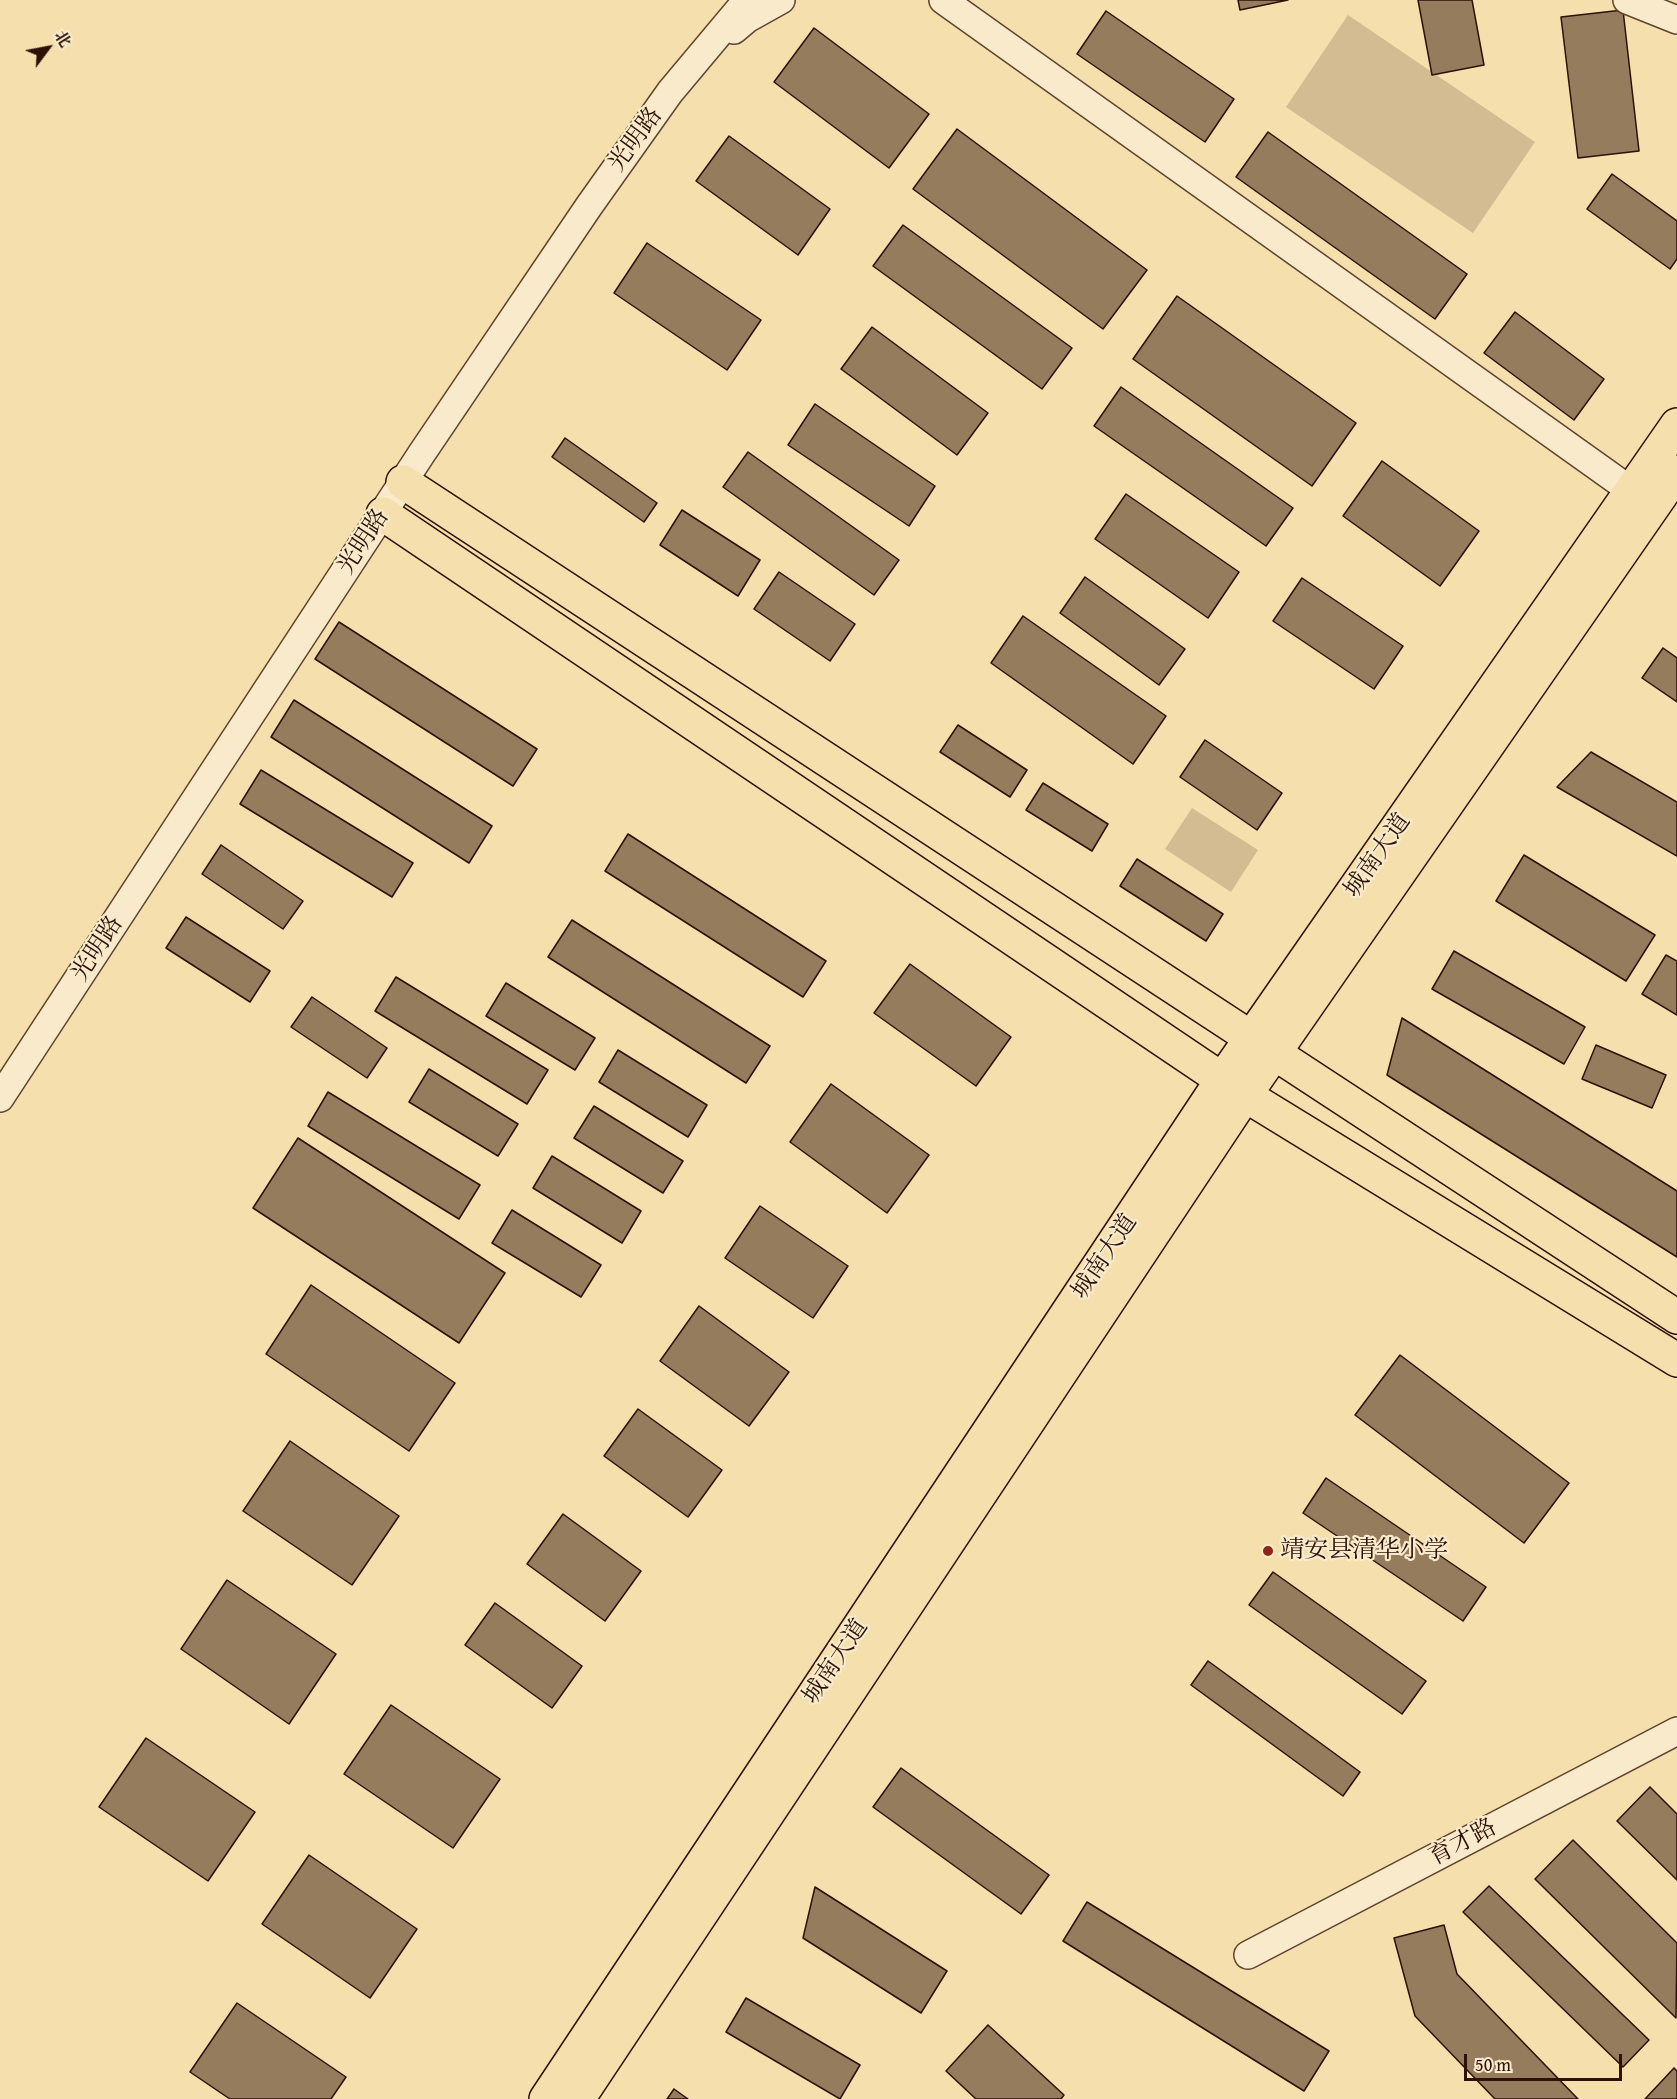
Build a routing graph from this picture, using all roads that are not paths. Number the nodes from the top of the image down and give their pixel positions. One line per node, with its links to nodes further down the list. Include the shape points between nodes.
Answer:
1 (747, 0): 6 (street, 光明路)
2 (781, 0): 6 (street, via 747,19)
3 (943, 0): 10 (street)
4 (1627, 0): 5 (street)
5 (1677, 20)
6 (670, 92): 9 (street, 光明路)
7 (1677, 425): 10 (main road, 城南大道)
8 (1677, 472): 10 (main road, 城南大道)
9 (404, 482): 11 (street, 光明路); 12 (main road)
10 (1642, 498): 12 (main road, 城南大道)
11 (383, 514): 13 (main road); 14 (street, 光明路)
12 (1263, 1045): 13 (main road, 城南大道); 15 (main road)
13 (1234, 1087): 16 (main road); 19 (main road, 城南大道); 20 (main road, 城南大道)
14 (0, 1098)
15 (1677, 1317)
16 (1677, 1360)
17 (1677, 1731): 18 (street, 育才路)
18 (1248, 1955)
19 (546, 2099)
20 (578, 2099)

